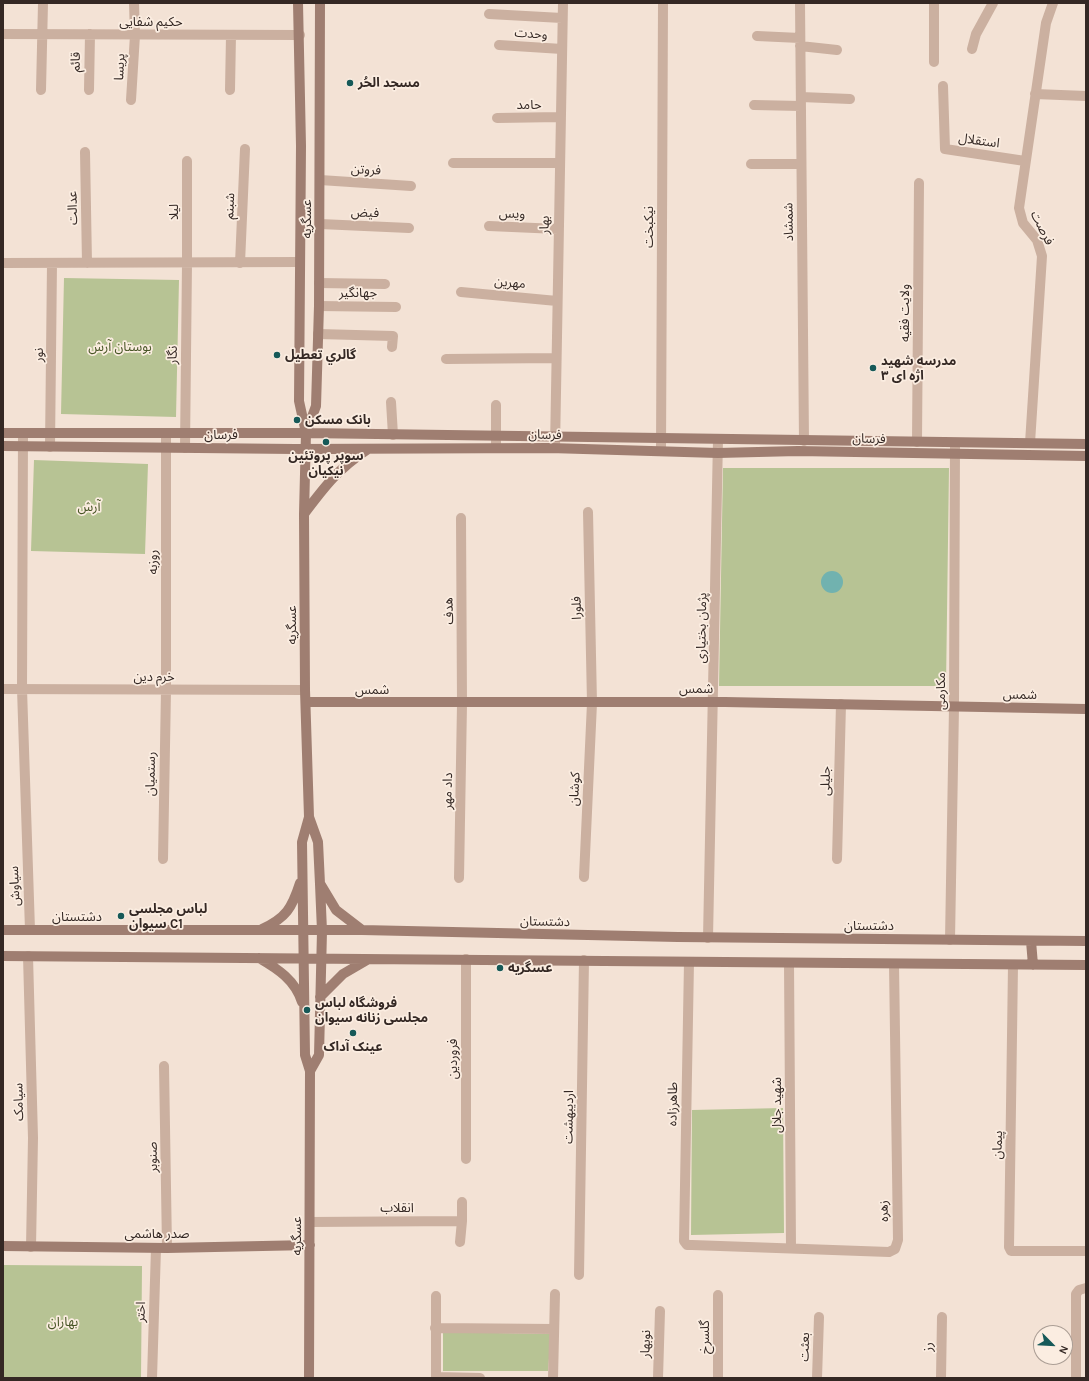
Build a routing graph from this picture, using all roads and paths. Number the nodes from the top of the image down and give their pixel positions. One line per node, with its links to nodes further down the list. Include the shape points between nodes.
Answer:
1 (43, 3): 14 (street)
2 (134, 3): 16 (street, پریسا)
3 (298, 3): 18 (street, عسگریه)
4 (320, 3): 46 (street, عسگریه)
5 (563, 3): 12 (street, بهار)
6 (663, 3): 80 (street, نیکبخت)
7 (800, 3): 20 (street, شمشاد)
8 (934, 3): 25 (street)
9 (993, 3): 23 (street, via 976,34)
10 (1054, 3): 30 (street, فرصت, via 1046,23)
11 (489, 14): 12 (street)
12 (562, 18): 22 (street, بهار)
13 (3, 34): 14 (street, حکیم شفایی)
14 (42, 34): 15 (street, حکیم شفایی); 27 (street)
15 (90, 34): 16 (street, حکیم شفایی); 28 (street, قائم)
16 (135, 34): 17 (street, حکیم شفایی); 33 (street, پریسا)
17 (231, 35): 18 (street, حکیم شفایی); 29 (street)
18 (300, 35): 53 (street, عسگریه)
19 (756, 36): 20 (street)
20 (800, 42): 24 (street); 34 (street, شمشاد)
21 (499, 45): 22 (street, وحدت)
22 (562, 49): 36 (street, بهار)
23 (972, 49)
24 (837, 50)
25 (934, 62)
26 (943, 86): 41 (street, استقلال, via 945,149)
27 (41, 90)
28 (89, 90)
29 (230, 90)
30 (1035, 94): 31 (street); 41 (street, فرصت)
31 (1086, 96)
32 (850, 99): 34 (street)
33 (131, 100)
34 (801, 101): 35 (street); 45 (street, شمشاد)
35 (754, 105)
36 (560, 117): 37 (street, حامد); 43 (street, بهار)
37 (497, 118)
38 (245, 149): 58 (street, شبنم)
39 (85, 152): 56 (street, عدالت)
40 (186, 161): 57 (street, لیلا)
41 (1025, 161): 85 (street, فرصت, via 1019,208 1023,223 1037,240 1042,256)
42 (453, 163): 43 (street)
43 (559, 163): 52 (street, بهار)
44 (751, 164): 45 (street)
45 (801, 164): 82 (street, شمشاد)
46 (320, 180): 48 (street, فروتن); 49 (street, عسگریه)
47 (918, 183): 83 (street, ولایت فقیه)
48 (411, 186)
49 (320, 224): 51 (street, فیض); 59 (street, عسگریه)
50 (489, 226): 52 (street, ویس)
51 (409, 228)
52 (558, 229): 62 (street, بهار)
53 (299, 262): 58 (street); 75 (street, عسگریه, via 299,401)
54 (3, 263): 55 (street)
55 (52, 263): 56 (street); 76 (street, نور)
56 (86, 263): 57 (street)
57 (187, 263): 58 (street); 74 (street, نگار)
58 (240, 263)
59 (319, 283): 60 (street); 63 (street, عسگریه)
60 (385, 284)
61 (461, 292): 62 (street, مهرین)
62 (557, 301): 67 (street, بهار)
63 (319, 306): 64 (street, جهانگیر); 65 (street, عسگریه)
64 (396, 307)
65 (318, 334): 66 (street, via 393,336); 75 (street, عسگریه, via 316,406)
66 (392, 347)
67 (556, 358): 68 (street); 79 (street, بهار)
68 (446, 359)
69 (391, 402): 77 (street)
70 (496, 405): 78 (street)
71 (3, 433): 72 (street, فرسان)
72 (23, 433): 76 (street, فرسان); 88 (street, سیاوش)
73 (166, 433): 74 (street, فرسان); 76 (street, فرسان); 90 (street, روزبه)
74 (184, 433): 75 (street, فرسان); 91 (street, نگار)
75 (306, 433): 77 (street, فرسان); 92 (street, عسگریه)
76 (51, 434): 89 (street, نور)
77 (393, 435): 78 (street, فرسان)
78 (496, 436): 79 (street, فرسان); 93 (street)
79 (555, 437): 80 (street, فرسان); 94 (street, بهار)
80 (661, 438): 81 (street, فرسان); 96 (street, نیکبخت)
81 (718, 439): 82 (street, فرسان); 97 (street, پژمان بختیاری)
82 (804, 441): 83 (street, فرسان)
83 (917, 442): 84 (street, فرسان)
84 (955, 443): 85 (street, فرسان); 98 (street, مکارمی)
85 (1030, 443): 86 (street, فرسان)
86 (1086, 444)
87 (3, 446): 88 (street, فرسان)
88 (23, 446): 89 (street, فرسان); 104 (street, سیاوش)
89 (50, 447): 90 (street, فرسان)
90 (166, 448): 91 (street, فرسان); 105 (street, روزبه)
91 (185, 448): 92 (street, فرسان)
92 (306, 448): 95 (street, فرسان); 101 (street, عسگریه)
93 (496, 448): 94 (street, فرسان); 95 (street, فرسان)
94 (555, 448): 96 (street, فرسان)
95 (369, 449): 101 (street, via 351,460 328,481)
96 (661, 451): 97 (street, فرسان)
97 (718, 453): 98 (street, فرسان, via 798,451); 108 (street, پژمان بختیاری)
98 (955, 454): 99 (street, فرسان); 112 (street, مکارمی)
99 (1086, 456)
100 (588, 512): 109 (street, فلورا)
101 (304, 514): 106 (street, عسگریه)
102 (461, 518): 110 (street, هدف)
103 (3, 689): 104 (street, خرم دین)
104 (22, 689): 105 (street, خرم دین); 122 (street, سیاوش)
105 (166, 690): 106 (street, خرم دین); 115 (street, رستمیان)
106 (306, 690): 107 (street, عسگریه)
107 (306, 702): 110 (street, شمس); 114 (street, عسگریه)
108 (713, 702): 109 (street, شمس); 111 (street, شمس); 127 (street, پژمان بختیاری)
109 (592, 703): 110 (street, شمس); 118 (street, کوشان)
110 (462, 704): 119 (street, داد مهر)
111 (841, 704): 112 (street, شمس); 116 (street, جلیلی)
112 (954, 707): 113 (street, شمس); 128 (street, مکارمی)
113 (1086, 709)
114 (309, 817): 117 (street, عسگریه, via 302,842); 120 (street, عسگریه, via 318,842)
115 (163, 859)
116 (837, 859)
117 (302, 876): 123 (street, via 294,900 285,915 278,922); 124 (street, عسگریه)
118 (584, 877)
119 (459, 878)
120 (320, 884): 125 (street, via 336,910); 126 (street, عسگریه)
121 (3, 930): 122 (street, دشتستان)
122 (30, 930): 123 (street, دشتستان)
123 (260, 930): 124 (street, دشتستان)
124 (303, 930): 126 (street, دشتستان); 134 (street, عسگریه)
125 (362, 930): 126 (street, دشتستان); 127 (street, دشتستان)
126 (322, 931): 135 (street, عسگریه)
127 (708, 938): 128 (street, دشتستان)
128 (950, 940): 129 (street, دشتستان)
129 (1031, 941): 130 (street, دشتستان); 143 (street)
130 (1086, 941)
131 (3, 956): 132 (street)
132 (28, 956): 133 (street); 157 (street, سیامک, via 33,1138)
133 (257, 957): 134 (street); 146 (street, via 283,973 293,983)
134 (303, 957): 135 (street); 146 (street, عسگریه)
135 (321, 958): 136 (street); 145 (street, عسگریه)
136 (371, 959): 137 (street); 145 (street, via 343,974)
137 (466, 959): 138 (street); 149 (street, فروردین)
138 (584, 960): 139 (street); 162 (street, اردیبهشت)
139 (688, 962): 140 (street); 155 (street, طاهرزاده, via 684,1241)
140 (789, 963): 141 (street); 160 (street, شهید جلال)
141 (894, 964): 142 (street); 160 (street, زهره, via 898,1240 895,1249 889,1252)
142 (1014, 965): 143 (street); 161 (street, پیمان, via 1009,1247 1011,1251)
143 (1033, 965): 144 (street)
144 (1086, 965)
145 (320, 997): 148 (street, عسگریه, via 319,1055)
146 (304, 1006): 148 (street, عسگریه, via 305,1056)
147 (164, 1066): 159 (street, صنوبر)
148 (310, 1071): 152 (street, عسگریه)
149 (466, 1159)
150 (462, 1202): 151 (street)
151 (462, 1221): 152 (street, انقلاب); 153 (street)
152 (310, 1222): 154 (street, عسگریه)
153 (460, 1242)
154 (310, 1245): 159 (street, صدر هاشمی); 174 (street, عسگریه)
155 (687, 1245): 160 (street, زهره)
156 (3, 1246): 157 (street, صدر هاشمی)
157 (31, 1247): 158 (street, صدر هاشمی)
158 (156, 1248): 159 (street, صدر هاشمی); 173 (street, اختر)
159 (167, 1248)
160 (791, 1248)
161 (1086, 1251)
162 (579, 1275)
163 (1086, 1288): 181 (street, via 1076,1294)
164 (555, 1294): 171 (street)
165 (718, 1295): 178 (street, گلسرخ)
166 (436, 1296): 170 (street)
167 (660, 1312): 177 (street, نوبهار)
168 (819, 1317): 179 (street, بعثت)
169 (942, 1317): 180 (street, رز)
170 (435, 1328): 171 (street); 172 (street)
171 (554, 1328): 176 (street)
172 (436, 1377): 175 (street)
173 (152, 1378)
174 (309, 1378)
175 (480, 1378)
176 (553, 1378)
177 (658, 1378)
178 (718, 1378)
179 (817, 1378)
180 (941, 1378)
181 (1076, 1378)

